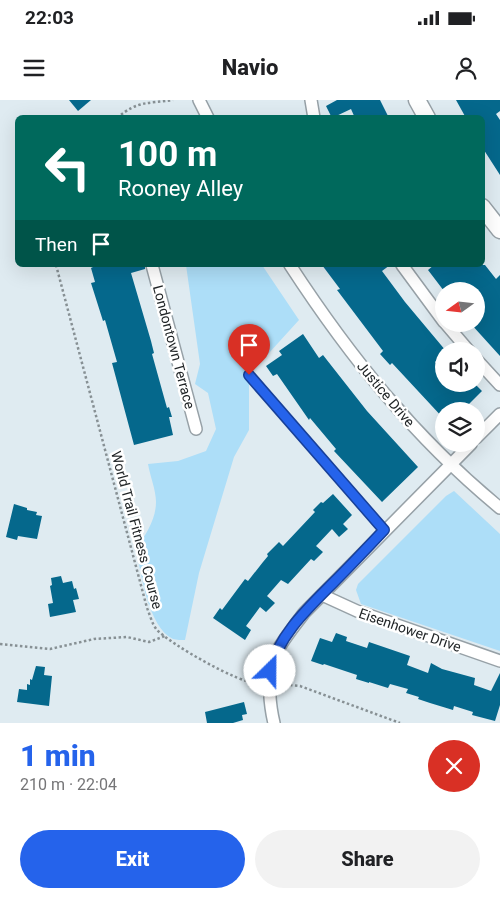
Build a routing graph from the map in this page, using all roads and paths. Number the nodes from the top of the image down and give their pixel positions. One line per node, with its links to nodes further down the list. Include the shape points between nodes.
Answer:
1 (173, 100): 5 (path, via 140,103)
2 (199, 100): 6 (street)
3 (311, 100): 7 (street)
4 (417, 100): 8 (street)
5 (121, 115)
6 (206, 115)
7 (314, 115)
8 (425, 115)
9 (485, 211): 10 (street)
10 (500, 230)
11 (57, 267): 29 (path, World Trail Fitness Course, via 147,608 153,625)
12 (153, 267): 22 (street, Londontown Terrace)
13 (291, 267): 25 (street, Justice Drive, via 380,390)
14 (403, 267): 15 (street)
15 (435, 310)
16 (453, 332): 17 (street)
17 (461, 342)
18 (485, 369): 20 (street)
19 (249, 375): 27 (lane)
20 (500, 385)
21 (500, 414): 23 (street)
22 (196, 428)
23 (485, 429)
24 (463, 452): 25 (street)
25 (450, 464): 26 (street, Justice Drive); 27 (street)
26 (500, 508)
27 (384, 530): 28 (street)
28 (322, 595): 31 (street, Eisenhower Drive, via 357,611); 32 (street, via 304,613 272,660)
29 (165, 636): 30 (path, via 149,642 127,637 94,639 50,649); 32 (path, World Trail Fitness Course, via 184,650 244,682)
30 (0, 644)
31 (500, 661)
32 (270, 684): 33 (street); 34 (path, World Trail Fitness Course, via 300,686)
33 (274, 723)
34 (400, 723)

